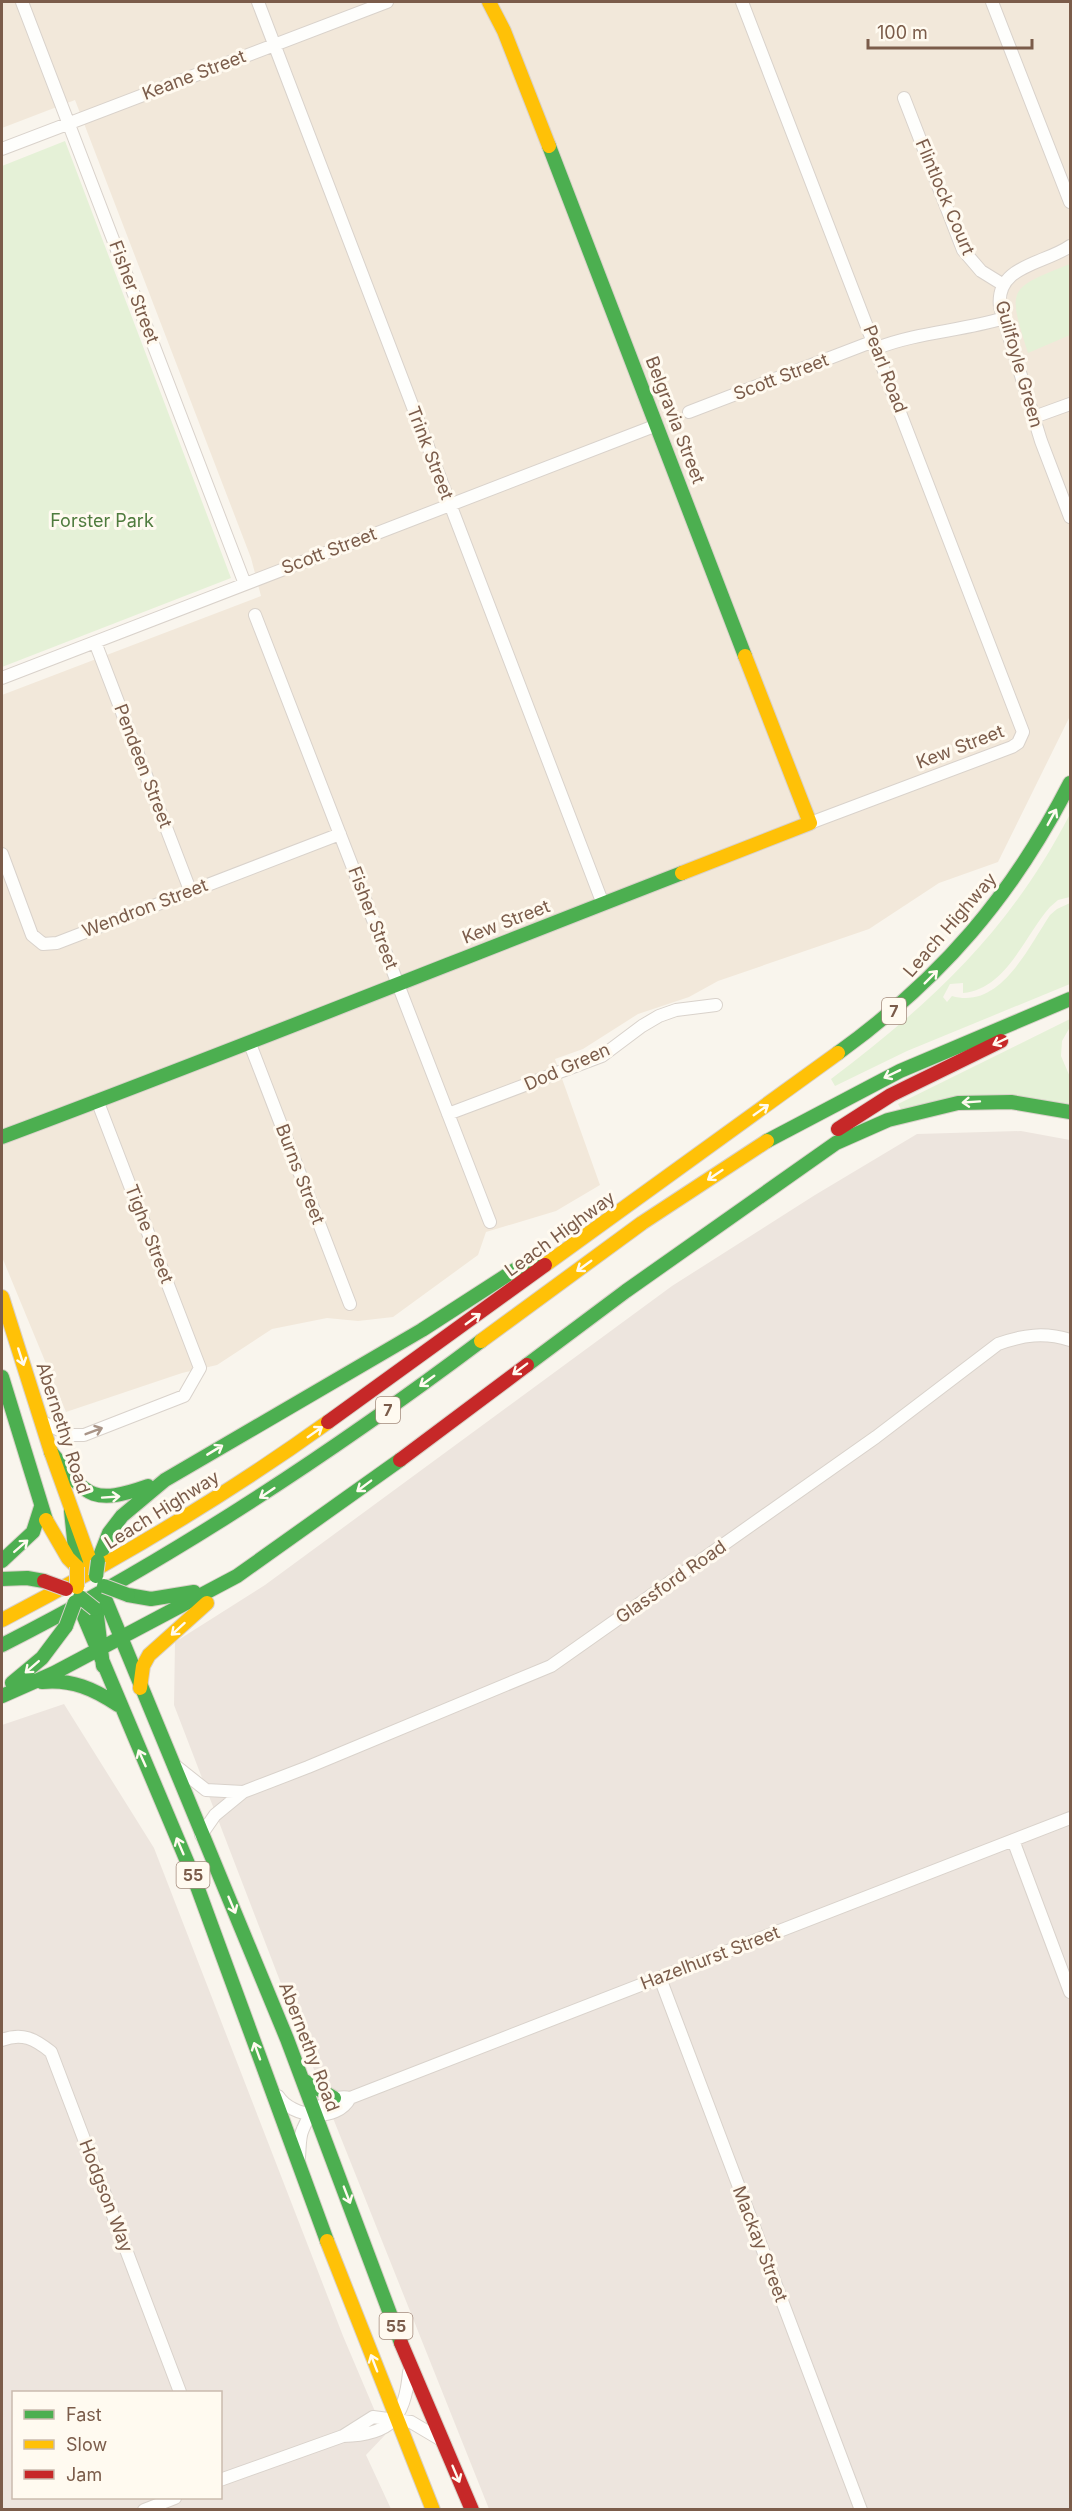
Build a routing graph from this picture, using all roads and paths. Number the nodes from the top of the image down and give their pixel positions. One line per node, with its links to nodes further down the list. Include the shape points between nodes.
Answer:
1 (22, 2): 11 (street, Fisher Street)
2 (258, 2): 9 (street, Trink Street)
3 (387, 2): 9 (street, Keane Street)
4 (489, 2): 8 (main road, Belgravia Street)
5 (497, 2): 8 (main road, Belgravia Street)
6 (742, 2): 17 (street, Pearl Road)
7 (992, 2): 13 (street)
8 (504, 31): 21 (main road, Belgravia Street)
9 (275, 44): 11 (street, Keane Street); 22 (street, Trink Street)
10 (904, 98): 15 (street, Flintlock Court, via 963,250 981,271)
11 (70, 123): 12 (street, Keane Street); 24 (street, Fisher Street)
12 (2, 149)
13 (1071, 202)
14 (1071, 246): 15 (street, Guilfoyle Green, via 1022,268)
15 (1002, 284): 16 (street, Guilfoyle Green, via 999,298)
16 (1004, 318): 17 (street, Scott Street); 20 (street, Guilfoyle Green)
17 (875, 344): 19 (street, Scott Street); 28 (street, Pearl Road, via 1023,725)
18 (1071, 404): 20 (street)
19 (689, 412)
20 (1034, 417): 23 (street, Guilfoyle Green)
21 (657, 425): 22 (street, Scott Street); 30 (main road, Belgravia Street)
22 (449, 504): 24 (street, Scott Street); 34 (street, Trink Street)
23 (1071, 517)
24 (245, 584): 26 (street, Scott Street)
25 (255, 615): 31 (street, Fisher Street)
26 (95, 642): 27 (street, Scott Street); 33 (street, Pendeen Street)
27 (2, 678)
28 (1022, 738): 30 (street, Kew Street, via 1012,747)
29 (1069, 785): 43 (main road, Leach Highway / 7, one-way to 29, via 845,1050 919,989 1026,863)
30 (810, 824): 34 (main road, Kew Street)
31 (340, 834): 33 (street, Wendron Street); 35 (street, Fisher Street)
32 (2, 854): 33 (street, Wendron Street, via 32,935 43,944 57,943)
33 (190, 890)
34 (603, 904): 35 (main road, Kew Street)
35 (398, 983): 38 (main road, Kew Street); 41 (street, Fisher Street)
36 (1071, 1000): 45 (main road, one-way to 45, via 1027,1028 860,1114 760,1184); 62 (main road, 7, one-way to 62, via 944,1049 800,1122 631,1232 387,1411 222,1524 136,1575)
37 (716, 1005): 41 (street, Dod Green, via 659,1016 602,1056)
38 (250, 1044): 39 (main road, Kew Street); 47 (street, Burns Street)
39 (97, 1100): 42 (main road, Kew Street); 50 (street, Tighe Street, one-way to 39, via 69,1435 84,1435 184,1396 200,1368)
40 (1071, 1112): 45 (main road, one-way to 45, via 1039,1104 984,1101 936,1106 888,1120 836,1143)
41 (448, 1114): 44 (street, Fisher Street)
42 (2, 1137)
43 (669, 1175): 52 (main road, 7, one-way to 43, via 422,1330 603,1210); 60 (main road, Leach Highway / 7, one-way to 43, via 113,1562 277,1459)
44 (490, 1222)
45 (679, 1253): 56 (main road, one-way to 56, via 338,1506)
46 (2, 1297): 50 (main road, Abernethy Road, one-way to 50)
47 (350, 1304)
48 (1071, 1340): 71 (street, Glassford Road, via 1046,1334 998,1344 876,1437 551,1666)
49 (2, 1377): 53 (main road)
50 (40, 1420): 51 (main road, Abernethy Road)
51 (51, 1452): 52 (main road, 7, one-way to 52, via 82,1488 104,1499 115,1499); 55 (main road, Abernethy Road / 7)
52 (165, 1480): 55 (main road, 7, via 122,1516)
53 (44, 1514): 54 (main road, one-way to 53, via 38,1528); 55 (main road, via 56,1540)
54 (2, 1561)
55 (86, 1570): 56 (main road, bridge, via 128,1595 151,1599 186,1595); 58 (main road, 7, bridge); 59 (main road, 7)
56 (237, 1576): 61 (main road); 65 (main road, one-way to 65, via 149,1655)
57 (2, 1579): 58 (main road, Abernethy Road, bridge, via 44,1581)
58 (75, 1595): 59 (main road, Abernethy Road, bridge); 67 (main road, 7, one-way to 67, bridge, via 59,1639 36,1665)
59 (97, 1609): 61 (main road, Abernethy Road); 63 (main road, 7)
60 (2, 1620)
61 (121, 1642): 63 (main road); 65 (main road, Abernethy Road / 55)
62 (2, 1645)
63 (98, 1650): 64 (main road, 7); 66 (main road)
64 (103, 1666): 69 (main road, 55)
65 (140, 1688): 70 (main road, Abernethy Road / 55)
66 (20, 1689): 68 (main road); 69 (main road, via 71,1680)
67 (2, 1691)
68 (2, 1696)
69 (118, 1705): 78 (main road, 55, one-way to 69, via 194,1878)
70 (171, 1763): 71 (street, Glassford Road, via 206,1790); 73 (main road, Abernethy Road / 55)
71 (243, 1792): 73 (street, Glassford Road, via 215,1815)
72 (1071, 1818): 74 (street, Hazelhurst Street)
73 (201, 1835): 79 (main road, Abernethy Road / 55, one-way to 79)
74 (1013, 1840): 75 (street, Hazelhurst Street); 76 (street)
75 (660, 1977): 81 (street, Hazelhurst Street); 93 (street, Mackay Street)
76 (1071, 1992)
77 (2, 2040): 85 (street, Hodgson Way, via 12,2036 33,2037 51,2052)
78 (267, 2079): 82 (street, Hazelhurst Street, via 284,2106); 83 (main road, 55)
79 (303, 2080): 80 (main road); 82 (main road, Abernethy Road / 55)
80 (334, 2098): 81 (street, Hazelhurst Street); 82 (street)
81 (350, 2098): 82 (street, Hazelhurst Street, via 345,2107 330,2115)
82 (315, 2113): 83 (street, via 303,2128); 84 (main road, Abernethy Road / 55, one-way to 84)
83 (298, 2165): 86 (main road, 55, one-way to 83)
84 (410, 2365): 86 (street, via 404,2402); 87 (main road, Abernethy Road / 55)
85 (180, 2391)
86 (395, 2418): 87 (street, via 411,2422); 88 (street, via 383,2430 343,2436); 91 (main road, 55)
87 (442, 2441): 92 (main road, Abernethy Road / 55, one-way to 92)
88 (222, 2479)
89 (172, 2499): 90 (street)
90 (144, 2510)
91 (434, 2510)
92 (472, 2510)
93 (861, 2510)

